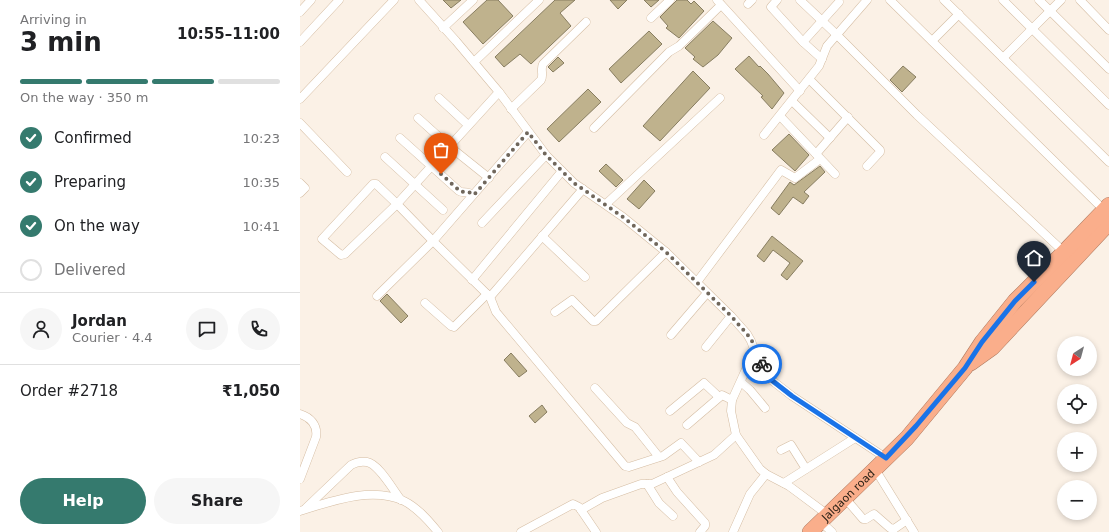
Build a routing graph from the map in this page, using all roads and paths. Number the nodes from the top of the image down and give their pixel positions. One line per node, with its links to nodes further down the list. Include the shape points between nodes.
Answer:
1 (311, 0): 19 (street)
2 (394, 0): 41 (street)
3 (419, 0): 25 (street)
4 (473, 0): 25 (street)
5 (539, 0): 34 (street)
6 (670, 0): 22 (street)
7 (777, 0): 31 (street, via 771,7)
8 (800, 0): 23 (street)
9 (890, 0): 29 (street)
10 (944, 0): 21 (street)
11 (1003, 0): 26 (street)
12 (1039, 0): 20 (street)
13 (1061, 0): 20 (street)
14 (1080, 0): 27 (street)
15 (337, 1): 30 (street)
16 (838, 1): 23 (street)
17 (865, 1): 28 (street)
18 (719, 2): 37 (street); 50 (street, via 679,46 669,52)
19 (301, 8)
20 (1050, 11): 26 (street); 35 (street)
21 (959, 14): 29 (street); 32 (street)
22 (651, 18)
23 (823, 21): 28 (street); 31 (street)
24 (586, 22): 44 (street, via 543,64 541,80)
25 (443, 28): 34 (street)
26 (1032, 30): 32 (street); 43 (street)
27 (1109, 30)
28 (838, 35): 33 (street, via 827,46); 79 (street, via 917,115)
29 (932, 41): 74 (street)
30 (300, 42)
31 (803, 42): 33 (street)
32 (1003, 58): 59 (street)
33 (822, 59): 36 (street)
34 (474, 62): 38 (street)
35 (1109, 69)
36 (809, 79): 37 (street); 47 (street)
37 (800, 91): 42 (street)
38 (499, 92): 44 (street); 49 (street)
39 (439, 98): 49 (street)
40 (720, 98): 72 (street)
41 (300, 100)
42 (792, 100): 45 (street); 54 (street)
43 (1109, 105)
44 (511, 109): 51 (street)
45 (780, 116): 52 (street); 57 (street)
46 (418, 118): 55 (street)
47 (848, 118): 54 (street); 61 (street, via 880,150)
48 (300, 123): 63 (street)
49 (468, 125): 55 (street)
50 (594, 128)
51 (528, 132): 56 (street); 65 (street)
52 (764, 135)
53 (400, 138): 60 (street)
54 (830, 138): 57 (street)
55 (449, 146): 60 (street); 65 (street)
56 (546, 155): 62 (street); 75 (street)
57 (818, 156): 64 (street); 82 (street, via 795,178 780,170)
58 (385, 157): 67 (street)
59 (1109, 162)
60 (432, 166): 67 (street); 70 (street, via 459,191 467,191)
61 (866, 166)
62 (562, 171): 68 (street); 81 (street)
63 (347, 172)
64 (835, 174)
65 (489, 178): 70 (street)
66 (300, 183): 69 (street, via 305,188)
67 (414, 185): 71 (street); 73 (street)
68 (583, 189): 72 (street); 76 (street)
69 (300, 193)
70 (474, 195): 77 (street)
71 (397, 204): 71 (street, via 345,254 341,255 322,239 373,184); 77 (street)
72 (606, 204): 78 (street)
73 (443, 210)
74 (1107, 212): 79 (highway, Jalgaon road); 92 (highway, Jalgaon road, via 992,348)
75 (482, 223)
76 (542, 236): 80 (street); 85 (street)
77 (433, 241): 81 (street); 84 (street)
78 (666, 252): 82 (street); 87 (street, via 596,321 572,300)
79 (1064, 252): 92 (highway, Jalgaon road, via 1015,301)
80 (585, 277)
81 (472, 280): 85 (street)
82 (696, 282): 83 (street)
83 (707, 293): 88 (street); 89 (street)
84 (377, 296)
85 (488, 296): 86 (street, via 454,327); 104 (street, via 496,312 625,466)
86 (425, 303)
87 (555, 312)
88 (731, 316): 90 (street); 91 (street, via 752,341)
89 (671, 335)
90 (706, 347)
91 (752, 356): 93 (street); 102 (street, via 764,366 765,375)
92 (965, 368): 106 (highway, Jalgaon road, via 907,438)
93 (740, 382): 96 (street); 97 (street)
94 (595, 388): 104 (street, via 627,423 635,427)
95 (719, 397): 96 (street, via 723,395); 98 (street, via 704,383); 100 (street)
96 (732, 400): 101 (street, via 731,411)
97 (765, 408)
98 (670, 411)
99 (300, 414): 110 (street, via 311,419 317,431)
100 (688, 425)
101 (736, 436): 105 (street, via 714,455); 108 (street)
102 (855, 438): 106 (street); 107 (street)
103 (781, 450): 107 (street, via 791,445)
104 (659, 457): 105 (street, via 681,443)
105 (698, 462): 109 (street)
106 (880, 463): 113 (highway, Jalgaon road); 118 (street)
107 (806, 469): 111 (street)
108 (766, 474): 111 (street); 124 (street, via 750,494)
109 (667, 477): 112 (street); 123 (street, via 705,523)
110 (300, 479)
111 (784, 483): 119 (street)
112 (647, 484): 115 (street, via 602,498); 117 (street, via 659,503)
113 (845, 498): 118 (street, via 864,519 874,514 894,529); 119 (highway, Jalgaon road)
114 (401, 500): 116 (street, via 385,495 364,496 329,502); 116 (street, via 374,465 357,462); 120 (street, via 417,510)
115 (581, 510): 121 (street, via 573,504); 122 (street)
116 (302, 511)
117 (673, 516)
118 (907, 520): 126 (street)
119 (820, 523): 125 (street)
120 (438, 532)
121 (521, 532)
122 (596, 532)
123 (700, 532)
124 (733, 532)
125 (832, 532)
126 (914, 532)

